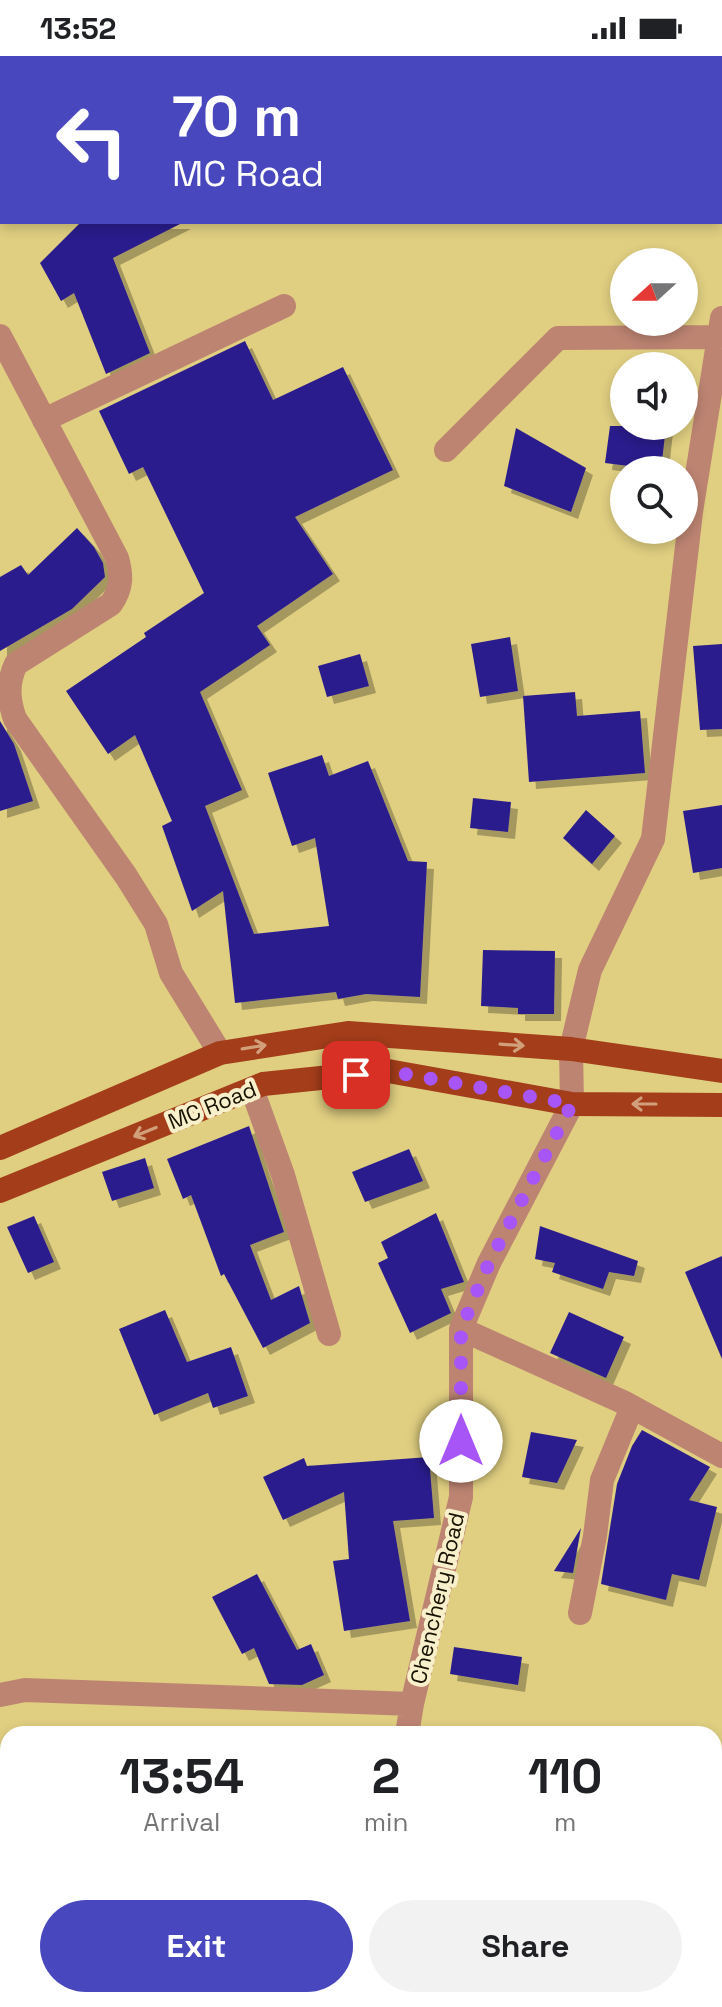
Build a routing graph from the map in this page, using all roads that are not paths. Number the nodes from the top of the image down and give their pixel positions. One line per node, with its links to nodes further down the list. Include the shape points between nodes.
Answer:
1 (284, 306): 4 (street)
2 (720, 327): 5 (street, via 558,338); 6 (street, via 691,512 653,839 590,970)
3 (0, 336): 4 (street)
4 (44, 420): 7 (street, via 117,558 121,582 111,604 16,664 10,676 10,705 156,924 171,973)
5 (446, 450)
6 (571, 1049): 7 (main road, MC Road, one-way to 6, via 348,1033); 8 (main road, MC Road); 10 (street)
7 (220, 1053): 12 (main road, MC Road)
8 (722, 1071)
9 (252, 1089): 10 (main road, MC Road, via 388,1071); 13 (main road, MC Road, one-way to 13); 15 (street)
10 (572, 1104): 11 (main road, MC Road, one-way to 10); 14 (street, Chenchery Road, via 489,1263)
11 (722, 1105)
12 (0, 1148)
13 (0, 1191)
14 (461, 1329): 16 (street); 20 (street, Chenchery Road, via 461,1497)
15 (329, 1334)
16 (632, 1407): 17 (street); 18 (street, via 602,1480)
17 (722, 1456)
18 (580, 1613)
19 (0, 1695): 20 (street, via 25,1690)
20 (412, 1704): 21 (street, Chenchery Road)
21 (408, 1726)

